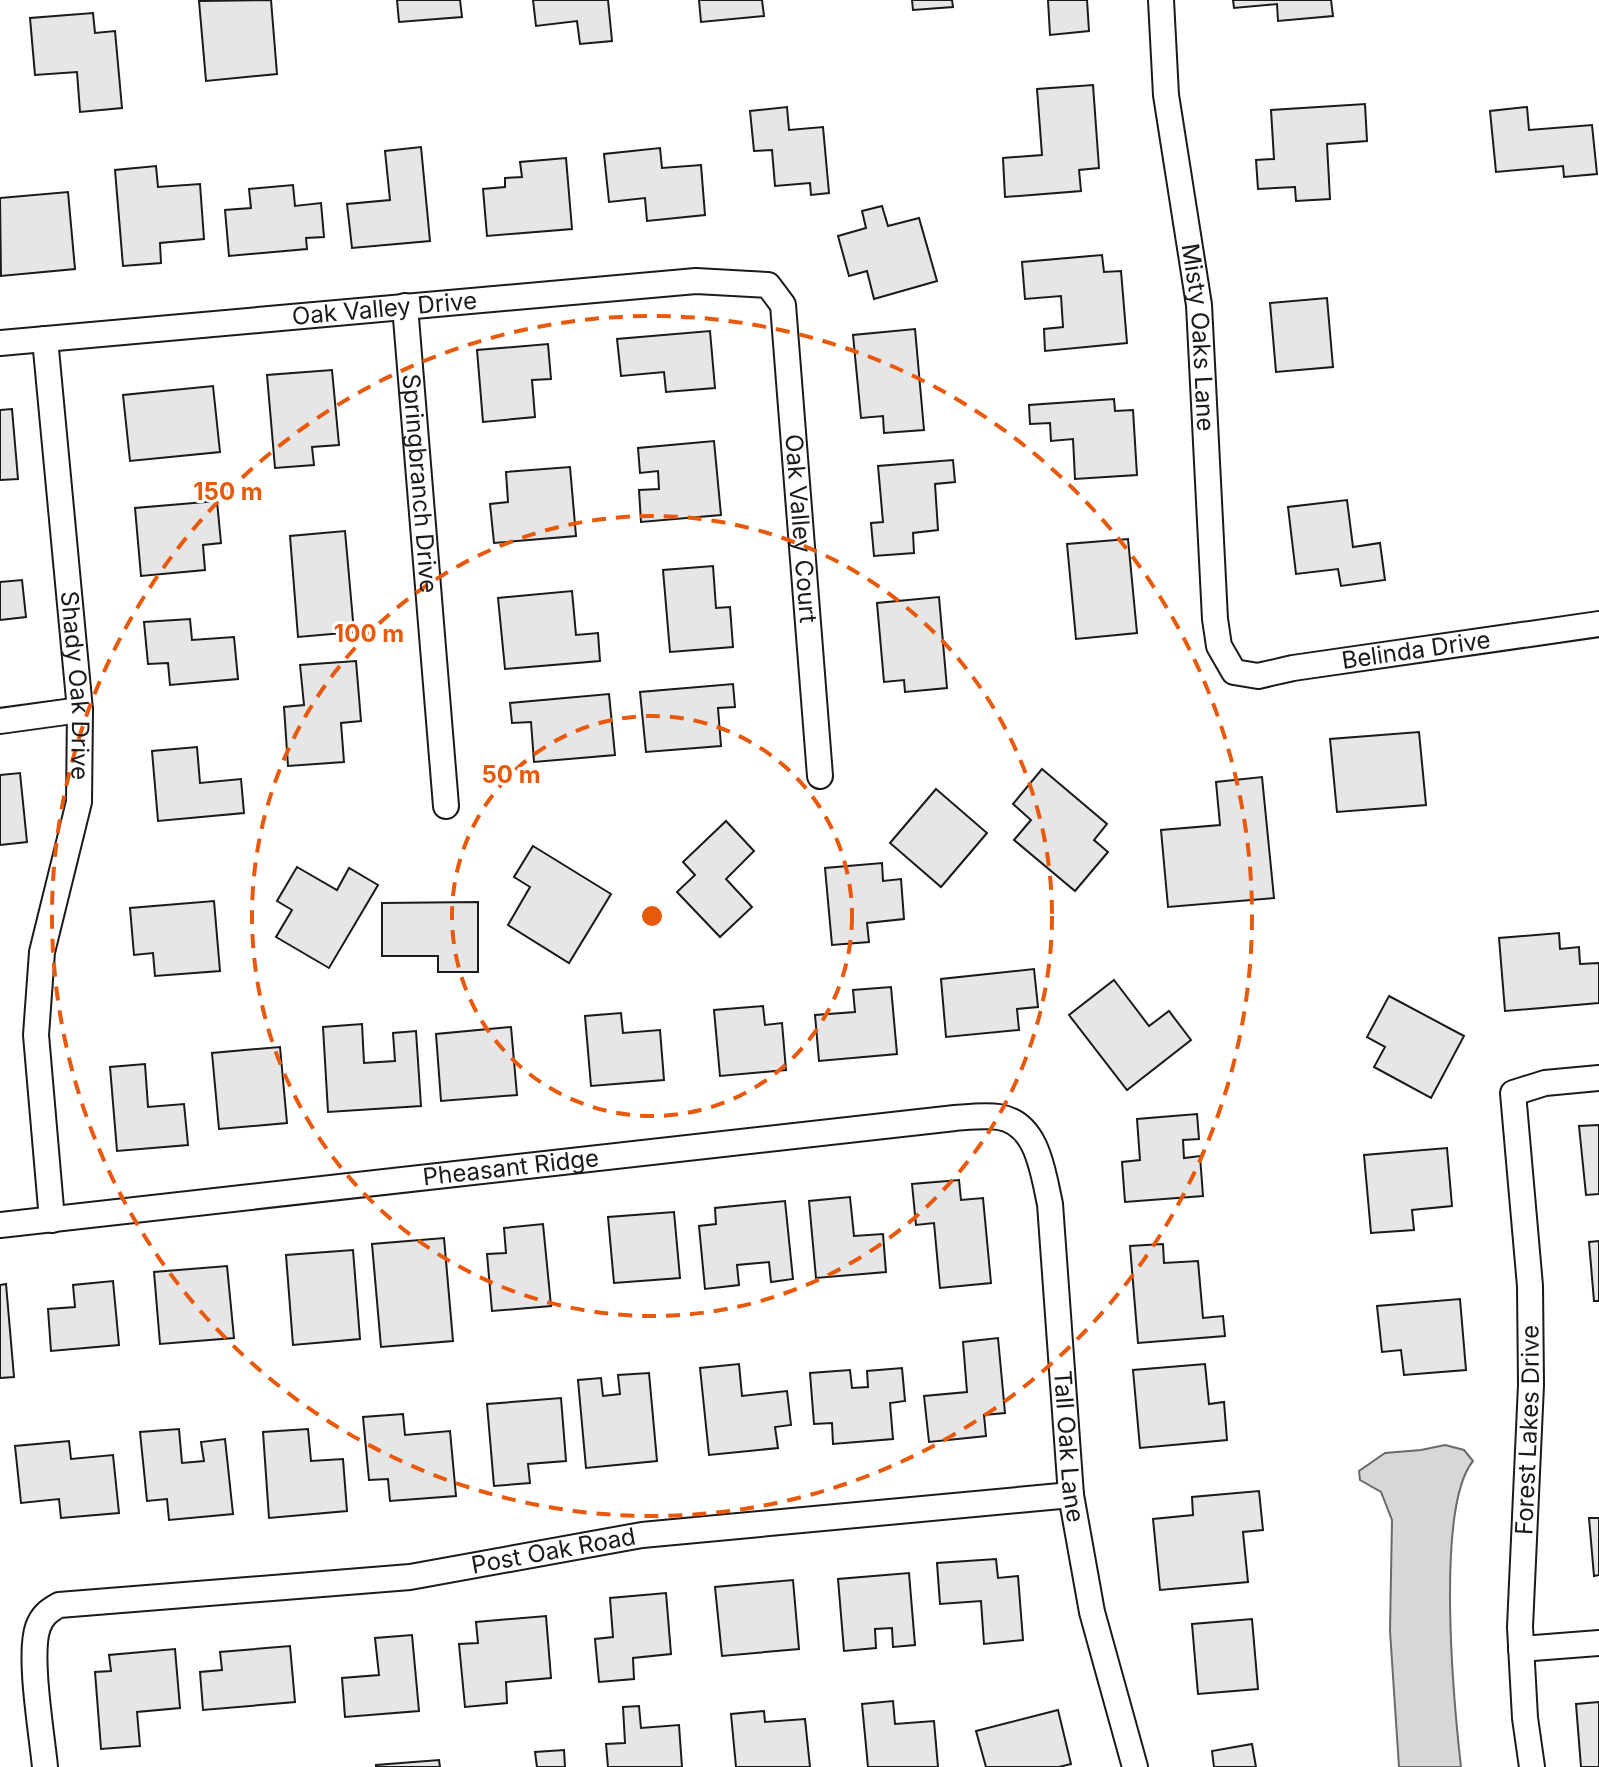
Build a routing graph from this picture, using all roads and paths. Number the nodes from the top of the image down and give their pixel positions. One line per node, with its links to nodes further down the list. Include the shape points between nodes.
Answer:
1 (1161, 0): 7 (street, Misty Oaks Lane, via 1166,95 1199,305 1215,619 1219,646)
2 (768, 285): 3 (street, Oak Valley Drive, via 696,281); 10 (street, Oak Valley Court, via 783,305)
3 (405, 306): 4 (street, Oak Valley Drive); 11 (street, Springbranch Drive)
4 (45, 339): 5 (street, Oak Valley Drive); 8 (street, Shady Oak Drive)
5 (0, 343)
6 (1599, 624): 7 (street, Belinda Drive, via 1258,676)
7 (1234, 672)
8 (80, 710): 9 (street); 14 (street, Shady Oak Drive, via 79,802 42,952 36,1035)
9 (0, 721)
10 (820, 776)
11 (446, 806)
12 (1599, 1078): 18 (street, Forest Lakes Drive, via 1545,1083 1513,1093 1530,1286)
13 (1020, 1127): 14 (street, Pheasant Ridge, via 998,1116 955,1118); 16 (street, Tall Oak Lane, via 1040,1159 1050,1204)
14 (52, 1220): 15 (street, Pheasant Ridge)
15 (0, 1225)
16 (1071, 1495): 19 (street, Post Oak Road, via 642,1535 410,1577 59,1605 41,1620 34,1643); 20 (street, Tall Oak Lane, via 1092,1612)
17 (1599, 1643): 18 (street)
18 (1521, 1649): 21 (street, Forest Lakes Drive)
19 (45, 1767)
20 (1135, 1767)
21 (1532, 1767)

